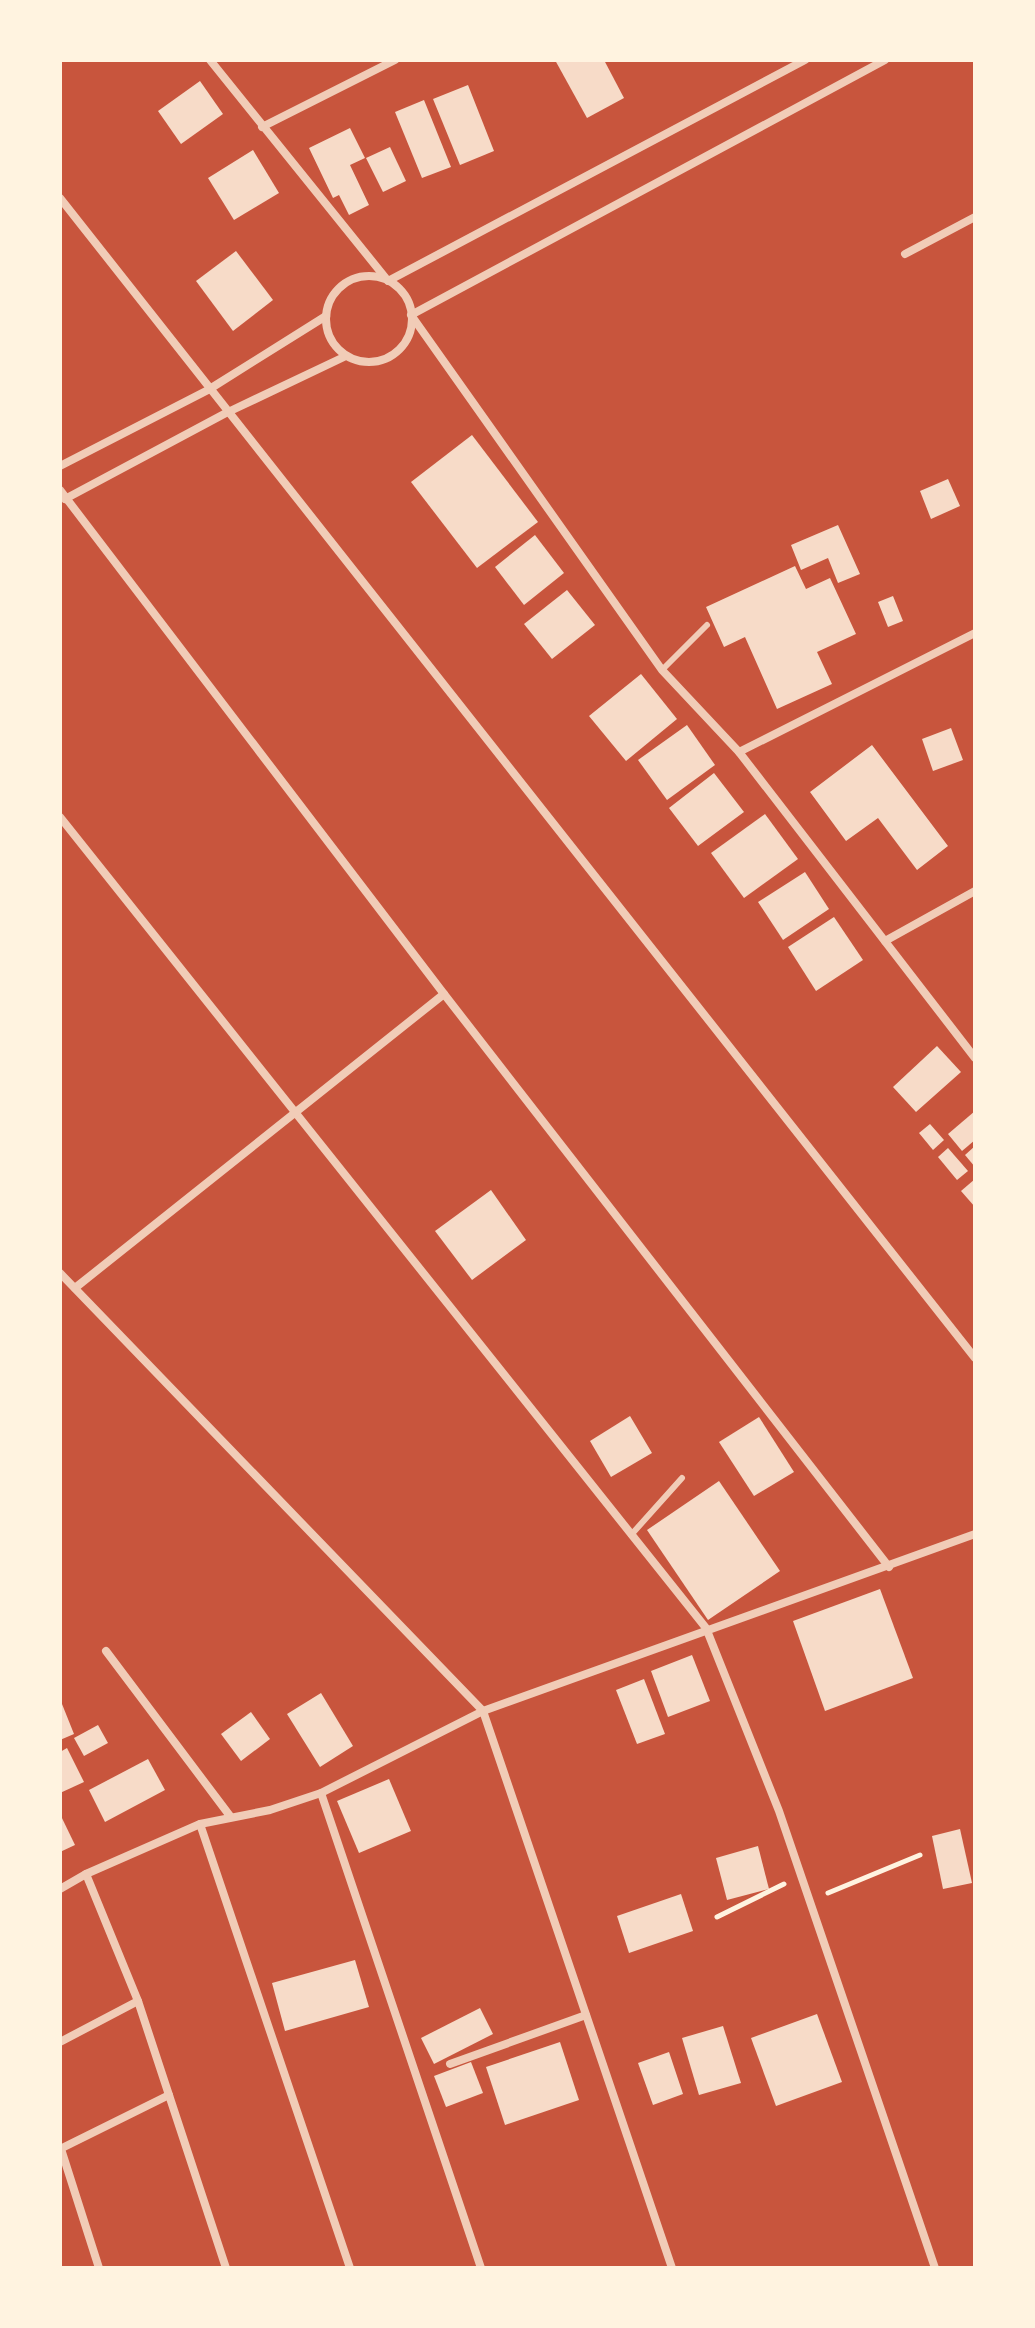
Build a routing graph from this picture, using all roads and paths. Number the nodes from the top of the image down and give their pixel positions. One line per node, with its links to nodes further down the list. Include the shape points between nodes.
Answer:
1 (210, 60): 5 (street)
2 (395, 60): 5 (street)
3 (805, 60): 9 (street)
4 (885, 60): 10 (street)
5 (262, 127): 9 (street)
6 (60, 198): 13 (street)
7 (975, 217): 8 (street)
8 (905, 254)
9 (388, 281): 10 (street, via 408,302); 11 (street, via 361,277 348,282 329,303)
10 (411, 315): 12 (street, via 410,329 397,352 371,362); 20 (street)
11 (326, 316): 12 (street, via 330,339); 13 (street)
12 (346, 356): 14 (street)
13 (208, 390): 14 (street); 15 (street)
14 (226, 413): 17 (street); 30 (street)
15 (60, 466)
16 (60, 490): 17 (street)
17 (64, 499): 25 (street)
18 (707, 625): 20 (lane)
19 (975, 633): 21 (street)
20 (662, 670): 21 (street)
21 (739, 752): 24 (street)
22 (60, 817): 27 (street)
23 (975, 891): 24 (street)
24 (885, 941): 26 (street)
25 (444, 994): 27 (street); 34 (street)
26 (975, 1058)
27 (295, 1114): 29 (street); 33 (street)
28 (60, 1273): 29 (street)
29 (75, 1288): 37 (street)
30 (975, 1358)
31 (682, 1478): 33 (lane)
32 (975, 1534): 34 (street)
33 (631, 1535): 35 (street)
34 (889, 1567): 35 (street)
35 (706, 1628): 37 (street); 43 (street)
36 (106, 1651): 39 (street)
37 (483, 1711): 38 (street); 48 (street)
38 (321, 1793): 39 (street); 56 (street)
39 (230, 1816): 40 (street)
40 (200, 1824): 42 (street); 55 (street)
41 (920, 1855): 45 (path)
42 (86, 1874): 44 (street); 47 (street)
43 (801, 1876): 45 (street); 46 (path)
44 (60, 1889)
45 (809, 1900): 58 (street)
46 (717, 1917)
47 (138, 2001): 49 (street); 51 (street)
48 (586, 2015): 50 (street); 57 (street)
49 (60, 2042)
50 (450, 2064)
51 (169, 2095): 52 (street); 54 (street)
52 (60, 2149): 53 (street)
53 (99, 2268)
54 (226, 2268)
55 (350, 2268)
56 (481, 2268)
57 (672, 2268)
58 (935, 2268)

